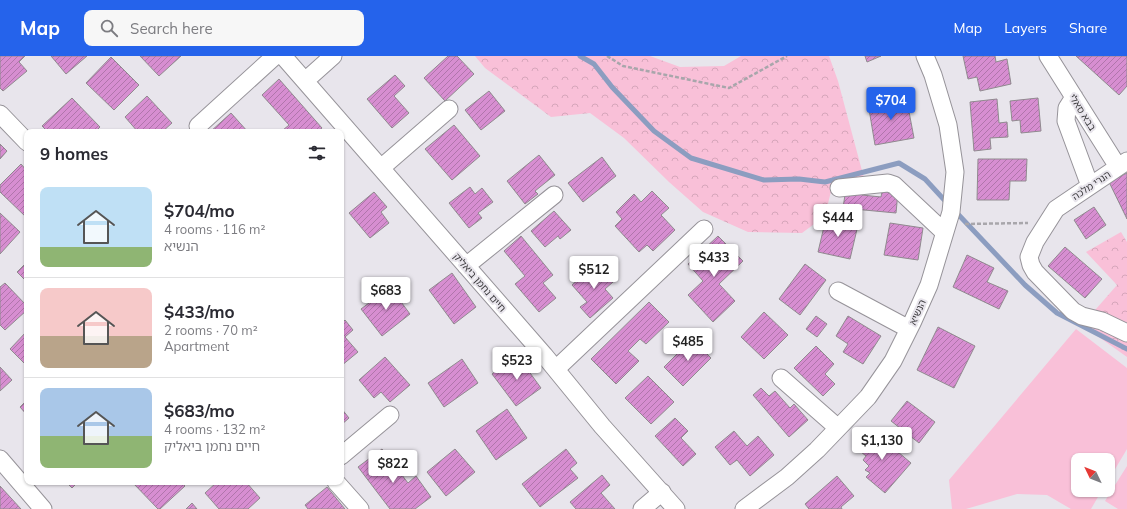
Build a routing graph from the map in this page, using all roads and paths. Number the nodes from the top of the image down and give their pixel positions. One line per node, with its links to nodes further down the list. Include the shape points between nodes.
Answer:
1 (276, 56): 12 (street)
2 (283, 56): 8 (street, חיים נחמן ביאליק)
3 (333, 56): 8 (street)
4 (607, 56): 5 (path, via 623,66 729,88)
5 (786, 56)
6 (925, 56): 20 (street, הנשיא, via 948,125 955,172 951,212)
7 (1048, 56): 9 (street, בבא סאלי)
8 (305, 81): 15 (street, חיים נחמן ביאליק)
9 (1074, 97): 14 (street, בבא סאלי); 16 (street, via 1067,108 1066,120)
10 (449, 109): 15 (street)
11 (0, 114): 13 (street)
12 (198, 126)
13 (24, 139)
14 (1122, 164): 16 (street, הנרי מלכה)
15 (381, 168): 22 (street, חיים נחמן ביאליק)
16 (1090, 186): 25 (street, הנרי מלכה, via 1056,209 1035,242 1029,257 1031,265 1073,311)
17 (839, 188): 20 (street, via 888,183 894,185)
18 (554, 195): 22 (street)
19 (1029, 222): 20 (path)
20 (946, 228): 24 (street, הנשיא, via 929,285)
21 (704, 229): 26 (street)
22 (466, 266): 26 (street, חיים נחמן ביאליק)
23 (838, 291): 24 (street)
24 (909, 329): 29 (street, הנשיא, via 893,361 868,397)
25 (1127, 333)
26 (556, 369): 33 (street, חיים נחמן ביאליק, via 602,426)
27 (781, 378): 29 (street)
28 (390, 415): 30 (street)
29 (838, 428): 38 (street, הנשיא, via 786,477)
30 (344, 453)
31 (0, 459): 34 (street)
32 (339, 485): 35 (street)
33 (662, 492): 36 (street); 37 (street, חיים נחמן ביאליק)
34 (43, 509)
35 (360, 509)
36 (642, 509)
37 (676, 509)
38 (744, 509)

